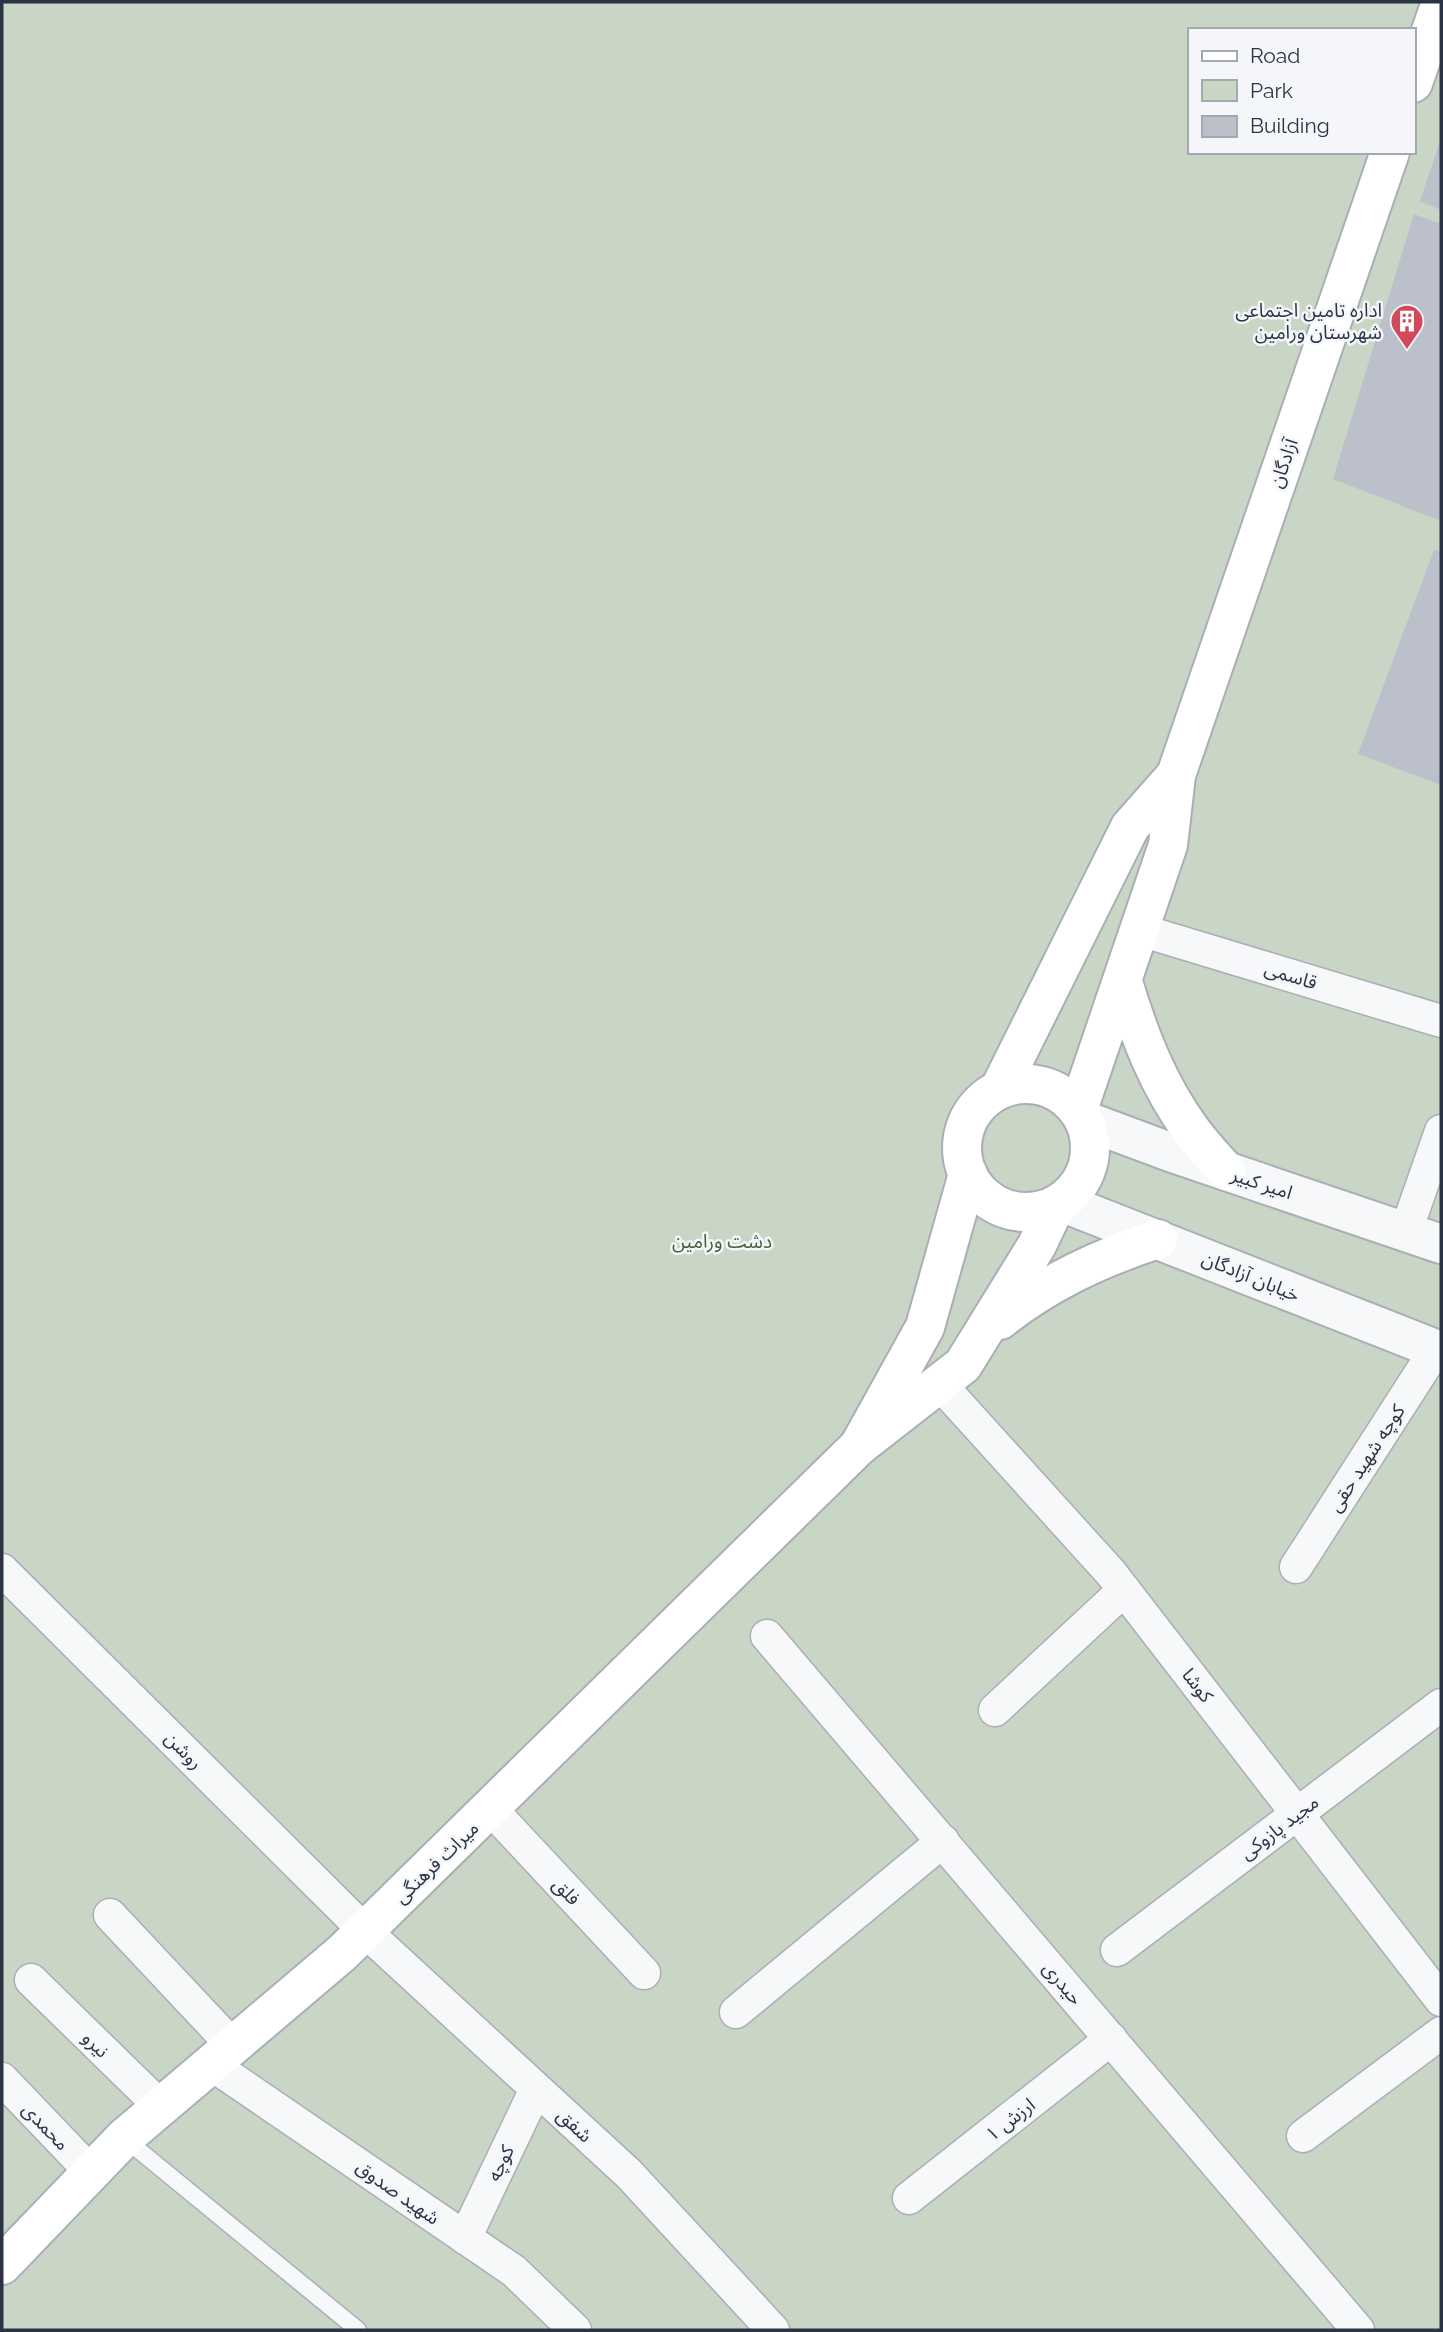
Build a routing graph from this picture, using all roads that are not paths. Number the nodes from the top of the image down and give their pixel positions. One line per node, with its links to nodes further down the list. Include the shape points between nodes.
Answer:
1 (1441, 2): 2 (main road)
2 (1415, 77)
3 (1389, 154): 4 (main road, آزادگان)
4 (1176, 775): 5 (main road, via 1168,845); 8 (main road, via 1130,827)
5 (1140, 930): 6 (main road); 7 (street, قاسمی)
6 (1123, 982): 9 (main road); 11 (main road, via 1139,1035 1161,1084)
7 (1441, 1021)
8 (999, 1090): 9 (main road, via 1034,1084 1051,1088); 12 (main road, via 983,1101 967,1126 963,1155)
9 (1081, 1115): 11 (street, امیر کبیر); 13 (main road, via 1090,1156 1074,1190)
10 (1441, 1131): 14 (street)
11 (1226, 1171): 14 (street, امیر کبیر)
12 (968, 1174): 13 (main road, via 979,1192 1016,1211 1036,1212); 20 (main road, via 925,1327)
13 (1058, 1203): 15 (street, خیابان آزادگان); 17 (main road)
14 (1406, 1231): 16 (street, امیر کبیر)
15 (1158, 1238): 17 (main road, via 1066,1276 1023,1301); 18 (street, خیابان آزادگان)
16 (1441, 1244)
17 (984, 1332): 19 (main road, via 964,1365)
18 (1439, 1350): 21 (street, کوچه شهید حقی)
19 (939, 1383): 20 (main road); 23 (street, کوشا)
20 (859, 1446): 27 (main road, میراث فرهنگی)
21 (1296, 1567)
22 (2, 1570): 31 (street, روشن)
23 (1124, 1590): 26 (street); 28 (street, کوشا)
24 (767, 1636): 29 (street, حیدری)
25 (1441, 1705): 28 (street, مجید پازوکی)
26 (995, 1710)
27 (490, 1808): 31 (main road, میراث فرهنگی); 33 (street, فلق)
28 (1298, 1812): 32 (street, مجید پازوکی); 35 (street, کوشا)
29 (943, 1841): 36 (street); 38 (street, حیدری)
30 (110, 1915): 39 (street)
31 (365, 1931): 39 (main road, میراث فرهنگی); 41 (street, شفق)
32 (1117, 1950)
33 (644, 1973)
34 (31, 1980): 42 (street, نیرو)
35 (1441, 2000)
36 (736, 2012)
37 (1441, 2034): 43 (street)
38 (1111, 2039): 46 (street, ارزش ۱); 52 (street, حیدری)
39 (222, 2055): 42 (main road, میراث فرهنگی); 47 (street, شهید صدوق)
40 (2, 2079): 45 (street, محمدی)
41 (536, 2089): 47 (street, کوچه); 51 (street, شفق, via 629,2174)
42 (161, 2107): 44 (main road, میراث فرهنگی)
43 (1303, 2136)
44 (124, 2138): 45 (main road, میراث فرهنگی); 49 (lane)
45 (91, 2172): 48 (main road, میراث فرهنگی)
46 (909, 2198)
47 (465, 2238): 50 (street, شهید صدوق, via 513,2271)
48 (2, 2265)
49 (358, 2330)
50 (575, 2330)
51 (773, 2330)
52 (1358, 2330)

